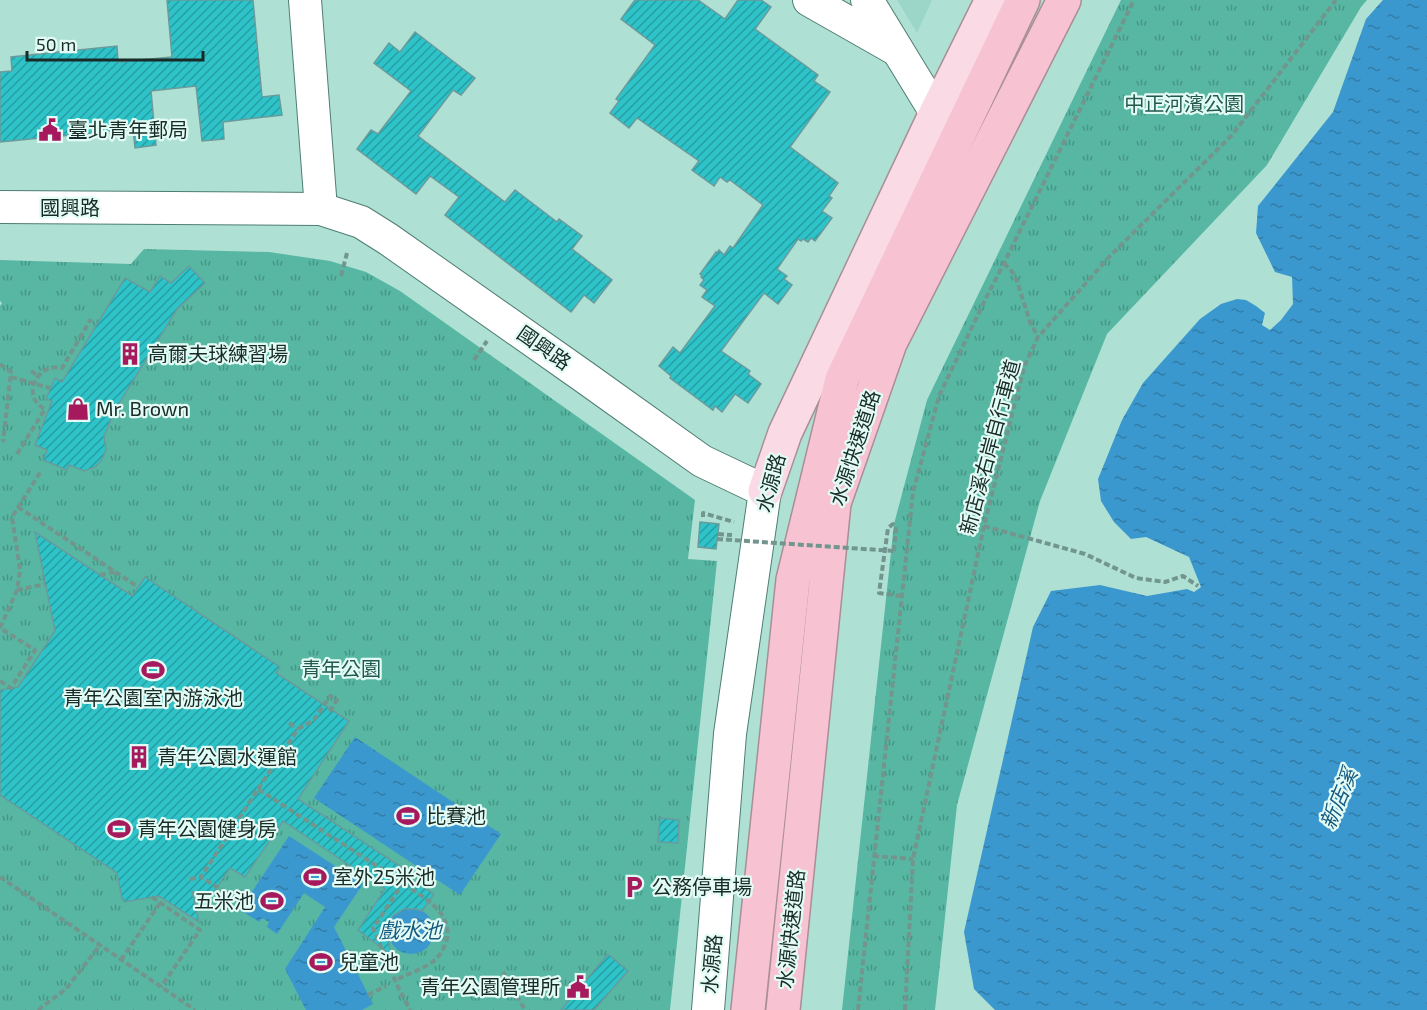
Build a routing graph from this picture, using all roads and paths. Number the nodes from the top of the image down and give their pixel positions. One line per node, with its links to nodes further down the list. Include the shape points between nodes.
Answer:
1 (305, 0): 12 (street)
2 (809, 0): 9 (street)
3 (867, 0): 9 (street)
4 (992, 0): 10 (main road, 水源路)
5 (1023, 0): 71 (highway, 水源快速道路, via 842,379 794,580)
6 (1064, 0): 72 (highway, 水源快速道路, via 890,343 834,503)
7 (1134, 0): 14 (path)
8 (1336, 0): 17 (path, 新店溪右岸自行車道, via 1232,135 1110,256)
9 (898, 50): 10 (street)
10 (936, 113): 29 (main road, 水源路, via 785,433)
11 (0, 207): 12 (street, 國興路)
12 (321, 209): 29 (street, 國興路, via 361,222 388,239 702,461)
13 (347, 253): 15 (path)
14 (1004, 263): 17 (path, via 1015,275); 43 (path, via 939,396 913,492)
15 (341, 276)
16 (91, 319): 22 (path, via 62,368 50,368)
17 (1038, 337): 33 (path, 新店溪右岸自行車道, via 1024,367)
18 (489, 338): 19 (path)
19 (474, 360)
20 (0, 364): 23 (path, via 11,372)
21 (31, 371): 22 (path)
22 (38, 376): 24 (path)
23 (10, 377): 24 (path); 26 (path)
24 (34, 383): 25 (path); 27 (path, via 34,398 45,409)
25 (50, 388)
26 (3, 442)
27 (17, 454)
28 (40, 471): 30 (path)
29 (765, 491): 70 (street, 水源路, via 730,734)
30 (18, 507): 37 (path); 42 (path, via 12,517 20,570)
31 (703, 517): 32 (path, via 704,513)
32 (738, 523)
33 (984, 525): 41 (path, via 1085,554 1136,578 1165,582 1183,576); 51 (path, 新店溪右岸自行車道)
34 (717, 539): 35 (path, bridge)
35 (881, 550): 36 (path, bridge); 36 (path, bridge, via 894,551 897,531 893,524 888,528 886,545)
36 (882, 558): 43 (path, via 879,593)
37 (116, 572): 38 (path); 40 (path)
38 (100, 575)
39 (46, 584): 42 (path)
40 (138, 586)
41 (1198, 586)
42 (17, 590): 44 (path)
43 (901, 596): 50 (path)
44 (0, 628): 45 (path, via 35,650 11,688)
45 (0, 681)
46 (328, 714): 48 (path, via 337,700 330,696 314,720)
47 (289, 723): 48 (path)
48 (298, 729): 49 (path)
49 (258, 789): 53 (path); 55 (path)
50 (873, 856): 51 (path); 73 (path)
51 (913, 859): 74 (path, 新店溪右岸自行車道)
52 (0, 877): 59 (path)
53 (201, 877): 54 (path); 56 (path)
54 (190, 879)
55 (403, 883): 62 (path, via 441,912 447,937 434,960); 68 (path, via 373,928)
56 (226, 893)
57 (152, 897): 58 (path)
58 (160, 903): 60 (path); 64 (path, via 200,930)
59 (100, 945): 60 (path); 66 (path, via 66,989)
60 (121, 960): 64 (path)
61 (503, 972): 69 (path)
62 (398, 979)
63 (386, 986): 65 (path)
64 (161, 987): 67 (path)
65 (368, 996)
66 (38, 1010)
67 (195, 1010)
68 (410, 1010)
69 (525, 1010)
70 (708, 1010)
71 (748, 1010)
72 (783, 1010)
73 (858, 1010)
74 (905, 1010)

